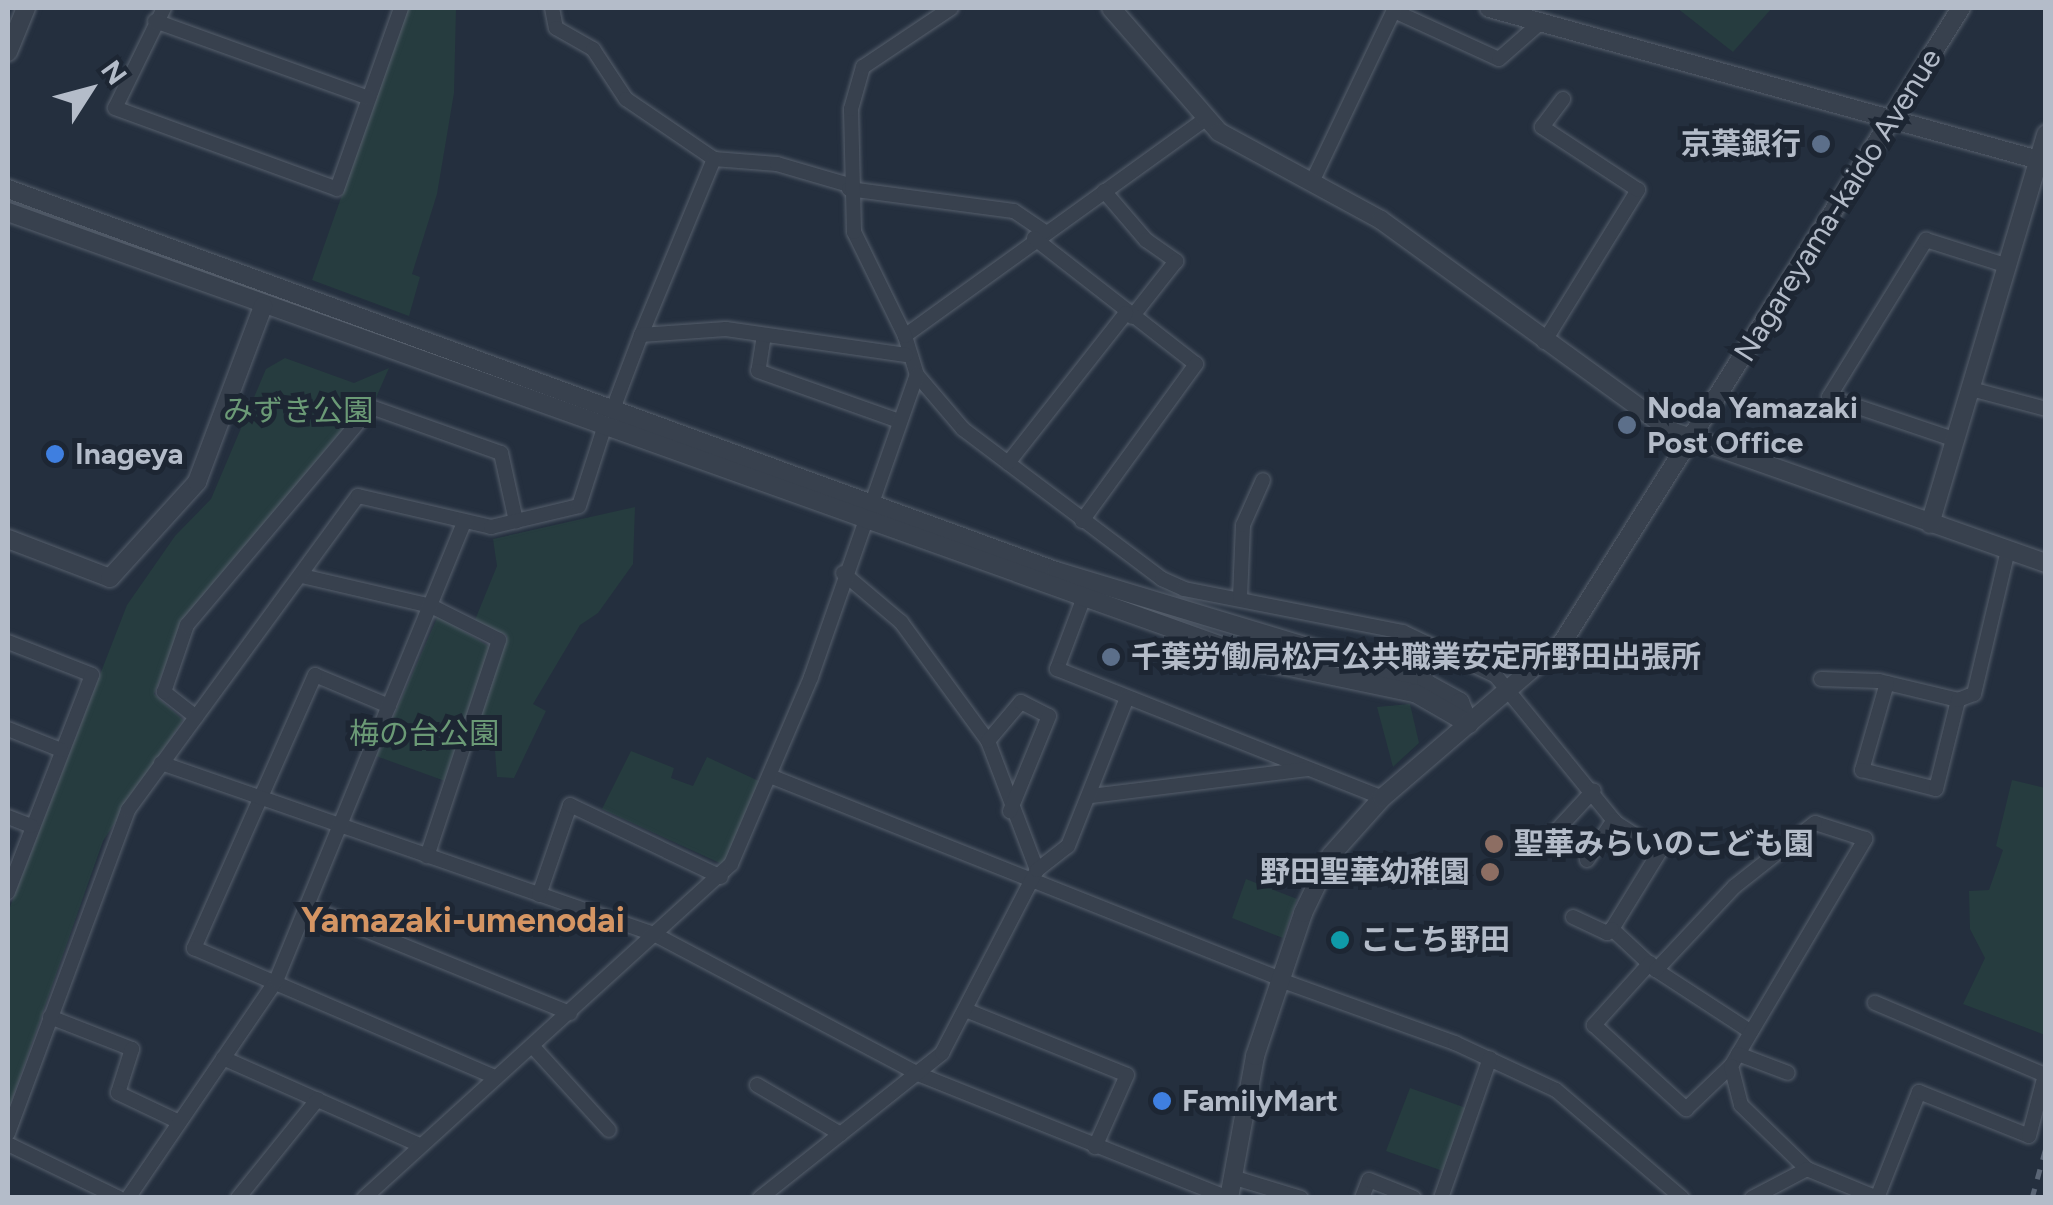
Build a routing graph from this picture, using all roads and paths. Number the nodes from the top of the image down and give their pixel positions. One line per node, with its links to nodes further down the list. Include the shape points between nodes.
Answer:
1 (26, 8): 12 (street)
2 (164, 8): 10 (street)
3 (401, 8): 13 (street)
4 (552, 8): 18 (street, via 556,28 593,50 626,99)
5 (952, 8): 21 (street, via 864,67 851,109)
6 (1111, 8): 16 (street)
7 (1489, 8): 11 (street)
8 (1961, 8): 15 (street, Nagareyama-kaido Avenue)
9 (1394, 10): 11 (street, via 1499,58); 20 (street)
10 (155, 21): 13 (street); 13 (street, via 115,108 337,189)
11 (1540, 23): 15 (street)
12 (8, 46)
13 (369, 98)
14 (1562, 99): 32 (street, via 1542,127 1638,190)
15 (1893, 119): 19 (street); 40 (street, Nagareyama-kaido Avenue)
16 (1204, 120): 20 (street); 23 (street)
17 (2046, 134): 19 (street)
18 (714, 159): 21 (street, via 776,164); 29 (street)
19 (2042, 160): 26 (street)
20 (1313, 180): 32 (street, via 1381,220)
21 (849, 187): 25 (street, via 1014,211); 31 (street, via 859,249)
22 (8, 189): 37 (street)
23 (1104, 191): 25 (street); 28 (street, via 1146,240 1176,261)
24 (8, 212): 27 (street)
25 (1040, 235): 28 (street); 31 (street)
26 (2008, 266): 35 (street); 39 (street, via 1926,240 1828,398)
27 (263, 306): 37 (street); 49 (street, via 197,482 110,578)
28 (1129, 315): 41 (street); 47 (street, via 1196,364)
29 (641, 335): 30 (street, via 684,328); 37 (street)
30 (764, 335): 33 (street); 38 (street, via 758,371)
31 (905, 336): 33 (street)
32 (1544, 342): 40 (street)
33 (906, 355): 34 (street)
34 (918, 375): 38 (street); 41 (street, via 962,429)
35 (1971, 388): 36 (street); 39 (street)
36 (2046, 409)
37 (609, 417): 43 (street); 44 (street); 46 (street, via 579,506)
38 (898, 421): 43 (street)
39 (1956, 440): 48 (street)
40 (1690, 441): 48 (street); 62 (street, Nagareyama-kaido Avenue, via 1562,643)
41 (1008, 463): 47 (street)
42 (1262, 480): 56 (street, via 1243,526)
43 (870, 498): 44 (street); 58 (street)
44 (862, 519): 52 (street); 55 (street)
45 (465, 520): 46 (street, via 491,527); 53 (street, via 358,496); 57 (street)
46 (516, 520): 66 (street, via 501,453 371,407 187,626 164,692)
47 (1082, 521): 54 (street, via 1135,564)
48 (1930, 524): 50 (street)
49 (8, 539)
50 (2008, 550): 51 (street); 64 (street, via 1974,694)
51 (2046, 563)
52 (843, 574): 69 (street, via 901,622); 75 (street, via 822,649)
53 (302, 576): 57 (street); 66 (street)
54 (1184, 589): 56 (street); 58 (street)
55 (1084, 597): 63 (street, via 1057,669); 67 (street, via 1266,662 1415,693)
56 (1240, 598): 62 (street, via 1403,632 1490,672)
57 (430, 606): 65 (street); 86 (street, via 499,640)
58 (1178, 611): 67 (street, via 1436,686 1469,712)
59 (8, 642): 70 (street, via 92,675)
60 (1822, 679): 61 (street)
61 (1887, 683): 64 (street); 64 (street, via 1862,770 1936,789)
62 (1510, 692): 67 (street, Nagareyama-kaido Avenue); 76 (street)
63 (1127, 698): 71 (street); 78 (street)
64 (1958, 700)
65 (388, 706): 77 (street, via 315,675); 83 (street)
66 (196, 717): 72 (street)
67 (1468, 724): 79 (street, Nagareyama-kaido Avenue)
68 (8, 728): 70 (street)
69 (988, 741): 80 (street); 80 (street, via 1021,702 1049,716)
70 (61, 750): 84 (street)
71 (1260, 750): 73 (street); 74 (street)
72 (161, 763): 77 (street); 102 (street, via 114,834)
73 (1312, 768): 74 (street); 79 (street)
74 (1251, 774): 78 (street)
75 (770, 776): 88 (street); 89 (street)
76 (1594, 790): 82 (street); 85 (street)
77 (259, 796): 83 (street); 98 (street, via 194,948)
78 (1090, 796): 88 (street, via 1068,846)
79 (1382, 798): 97 (street, Nagareyama-kaido Avenue, via 1332,855)
80 (1010, 812): 88 (street)
81 (8, 817): 84 (street)
82 (1614, 820): 87 (street); 94 (street, via 1660,851)
83 (339, 825): 86 (street); 92 (street)
84 (32, 826): 90 (street)
85 (1557, 830)
86 (427, 856): 91 (street)
87 (1587, 860)
88 (1034, 876): 97 (street); 100 (street)
89 (721, 877): 91 (street, via 570,805); 95 (street)
90 (8, 892)
91 (539, 894): 95 (street)
92 (306, 906): 98 (street); 101 (street)
93 (1573, 916): 94 (street, via 1606,933)
94 (1612, 929): 96 (street)
95 (654, 934): 101 (street); 109 (street)
96 (1653, 967): 103 (street); 103 (street, via 1734,887 1815,824 1865,839); 107 (street, via 1594,1024 1686,1109)
97 (1281, 979): 106 (street); 121 (street, Nagareyama-kaido Avenue, via 1246,1090)
98 (276, 981): 105 (street); 110 (street)
99 (1875, 1003): 120 (street, via 2046,1075 2029,1136 1918,1092 1877,1198)
100 (968, 1011): 109 (street, via 942,1053); 119 (street, via 1127,1075)
101 (570, 1014): 104 (street)
102 (50, 1017): 113 (street, via 132,1049 118,1093); 115 (street)
103 (1751, 1032): 107 (street)
104 (534, 1048): 110 (street); 114 (street)
105 (223, 1058): 112 (street); 113 (street)
106 (1490, 1058): 131 (street); 132 (street, via 1583,1107)
107 (1734, 1060): 108 (street); 120 (street, via 1741,1106)
108 (1788, 1072)
109 (918, 1074): 116 (street); 119 (street)
110 (495, 1077): 118 (street)
111 (758, 1085): 116 (street)
112 (318, 1100): 118 (street); 124 (street)
113 (179, 1122): 123 (street)
114 (610, 1130)
115 (8, 1132)
116 (842, 1134): 126 (street)
117 (8, 1144): 122 (street)
118 (419, 1145): 125 (street)
119 (1095, 1147): 127 (street)
120 (1807, 1168): 133 (street)
121 (1232, 1177): 127 (street, Nagareyama-kaido Avenue); 128 (street)
122 (120, 1198)
123 (128, 1198)
124 (238, 1198)
125 (364, 1198)
126 (760, 1198)
127 (1229, 1198)
128 (1301, 1198)
129 (1362, 1198): 130 (street, via 1370,1180)
130 (1414, 1198)
131 (1440, 1198)
132 (1682, 1198)
133 (1752, 1198)

